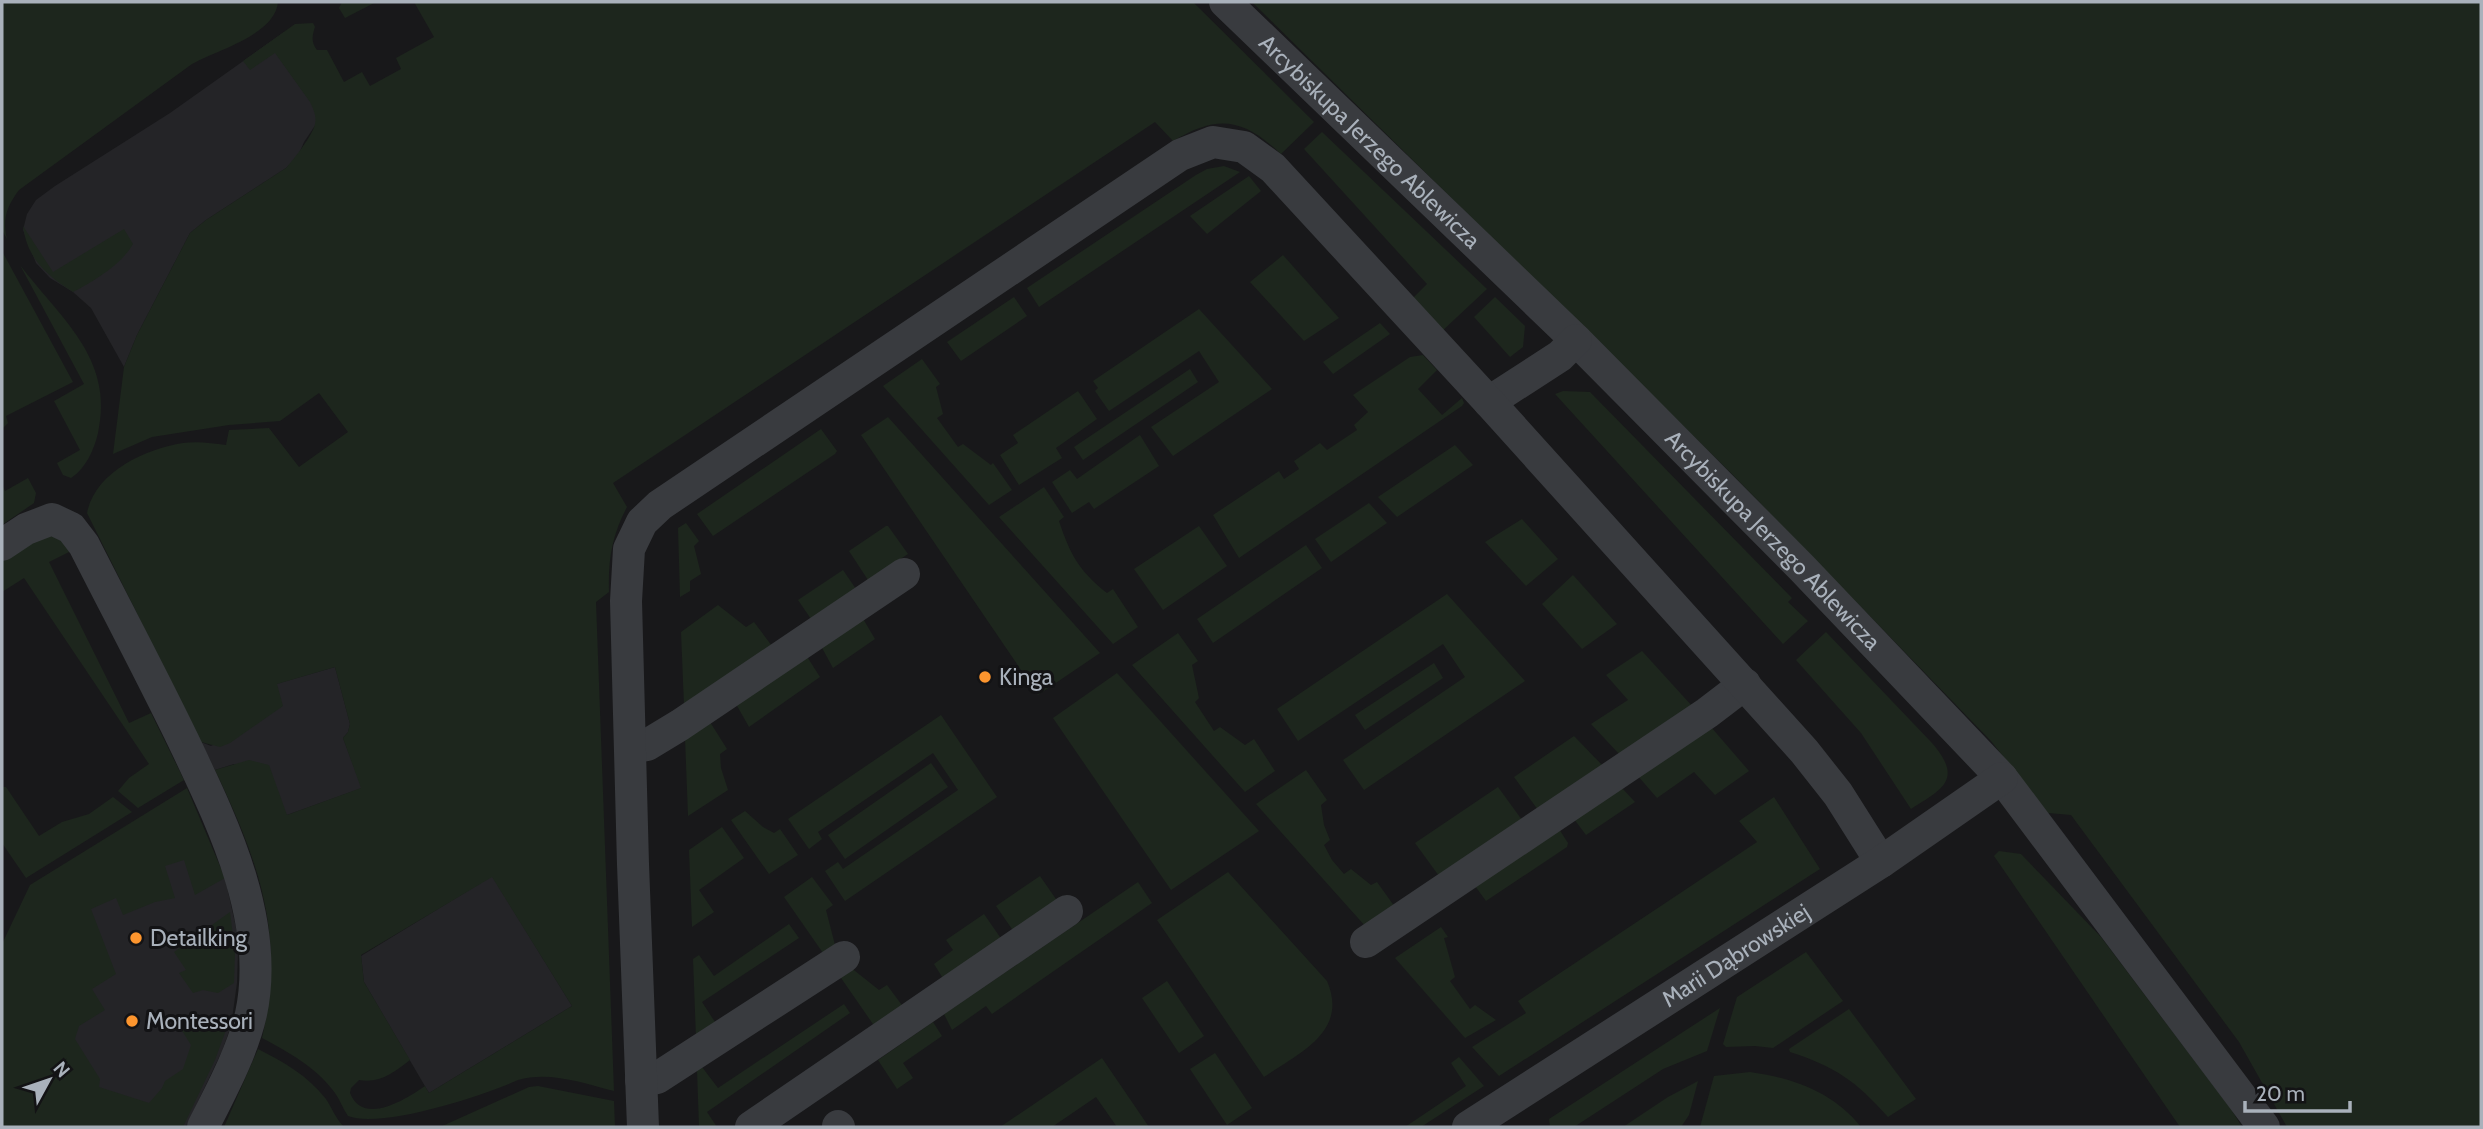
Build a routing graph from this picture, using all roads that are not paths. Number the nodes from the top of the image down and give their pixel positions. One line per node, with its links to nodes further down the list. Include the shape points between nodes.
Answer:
1 (1225, 2): 2 (street, Arcybiskupa Jerzego Ablewicza)
2 (1576, 340): 3 (street, via 1560,356); 8 (street, Arcybiskupa Jerzego Ablewicza)
3 (1489, 402): 6 (street); 7 (street, via 1273,168 1244,147 1213,142 1180,155 660,505 642,522 628,561)
4 (2, 545): 14 (street, via 52,519 72,528 169,710 230,841 254,943 254,986 243,1037)
5 (904, 574): 7 (street, via 647,745)
6 (1745, 684): 9 (street, via 1838,794); 11 (street)
7 (630, 748): 13 (street)
8 (2002, 778): 9 (street, Marii Dąbrowskiej); 18 (street, Arcybiskupa Jerzego Ablewicza)
9 (1881, 862): 17 (street, Marii Dąbrowskiej)
10 (1067, 911): 16 (street)
11 (1366, 942)
12 (844, 957): 13 (street, via 657,1078)
13 (641, 1080): 15 (street)
14 (204, 1127)
15 (643, 1127)
16 (751, 1127)
17 (1468, 1127)
18 (2264, 1127)

